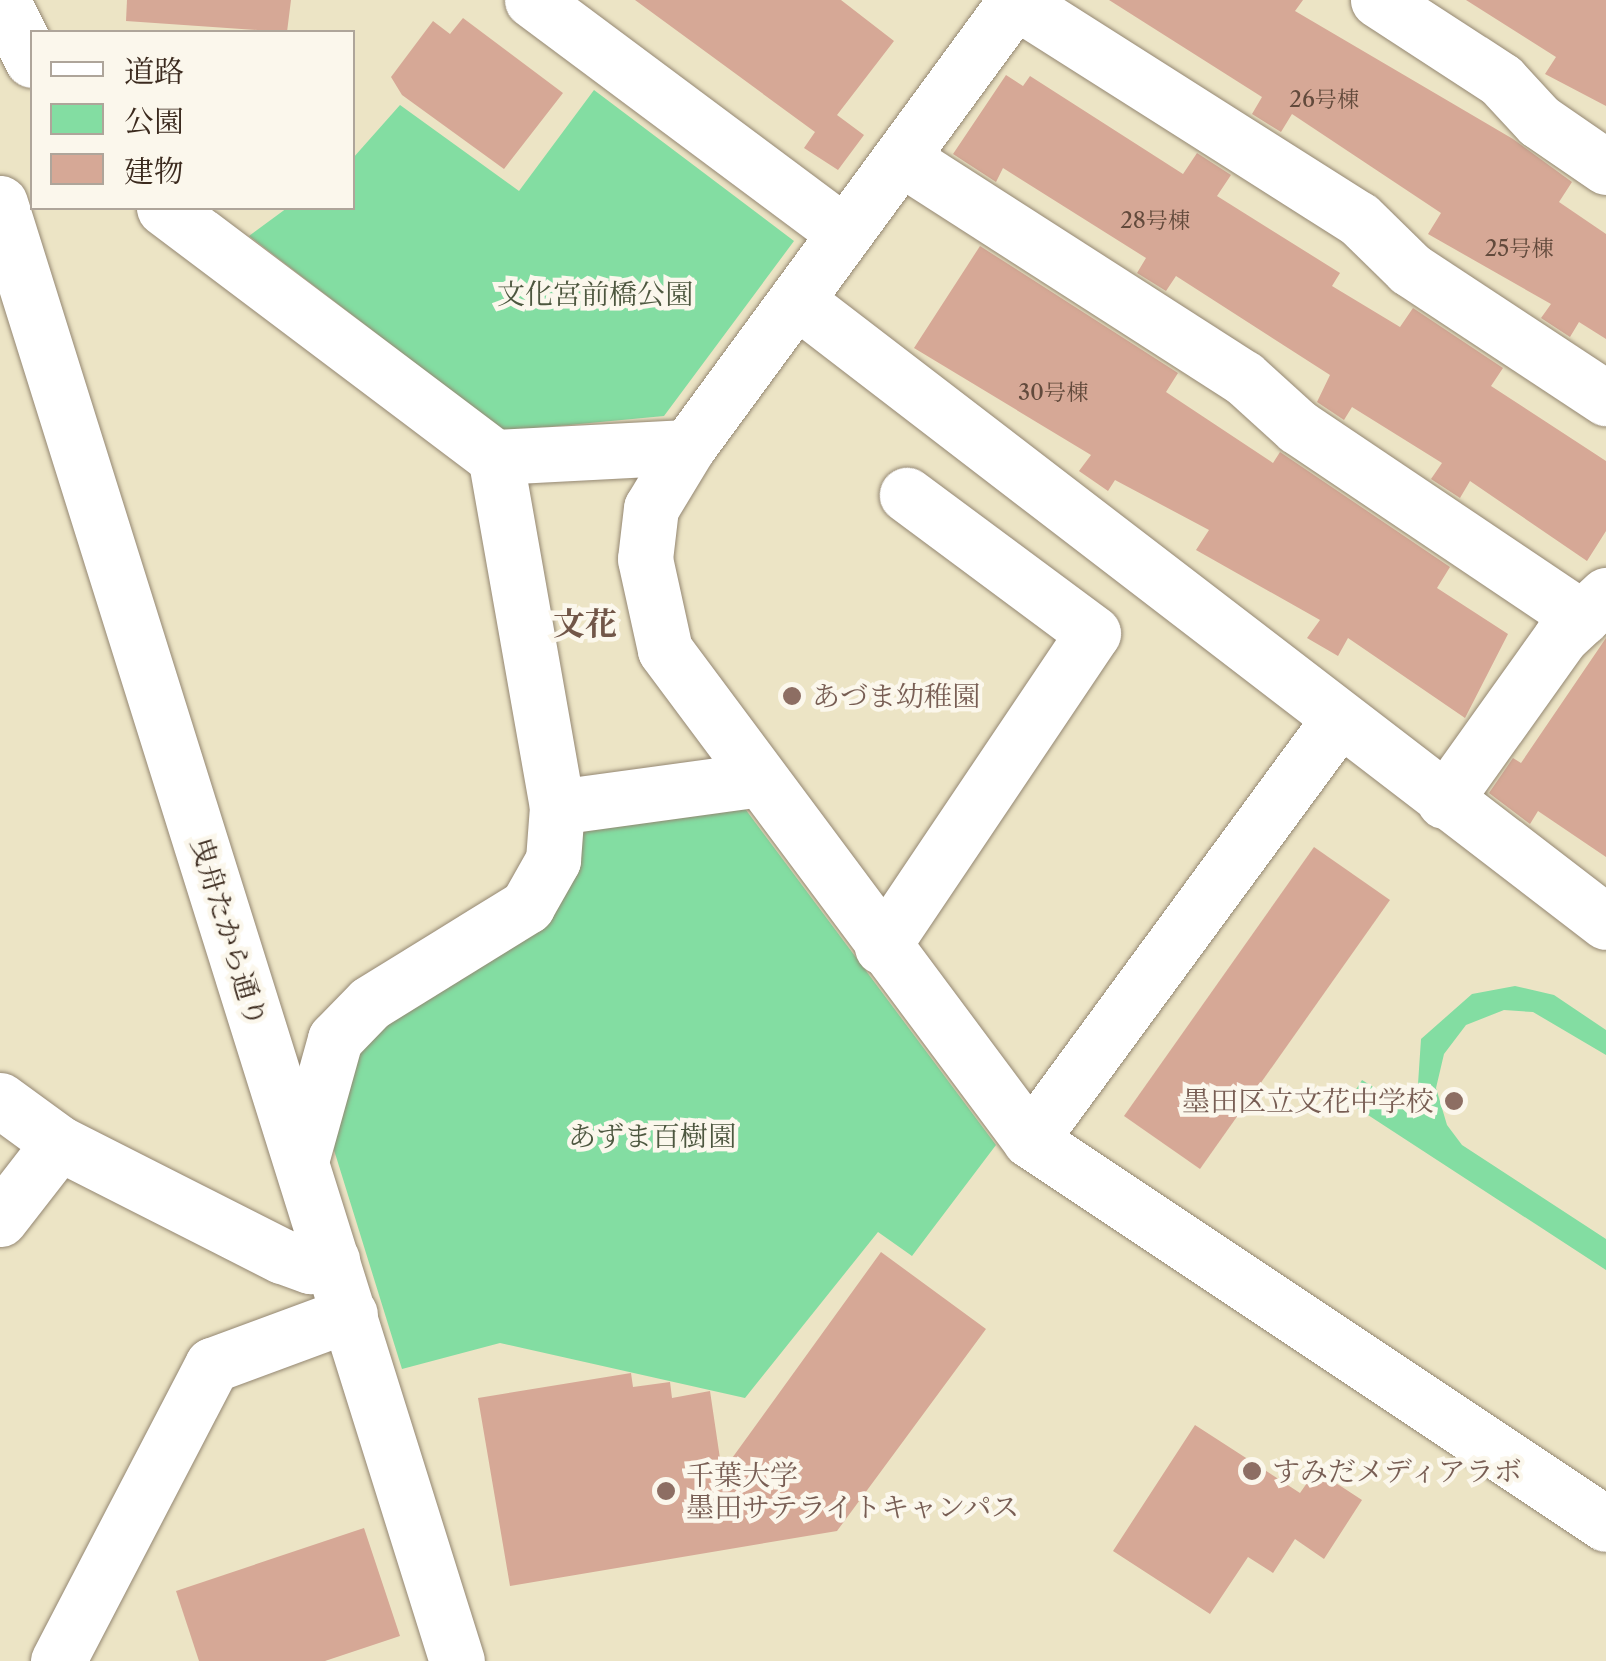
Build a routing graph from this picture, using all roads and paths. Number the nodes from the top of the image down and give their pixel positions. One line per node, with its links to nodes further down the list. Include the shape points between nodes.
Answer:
1 (2, 0): 5 (street)
2 (532, 0): 10 (street)
3 (1016, 0): 6 (street); 12 (street, via 1359,219 1410,269)
4 (1378, 0): 7 (street, via 1500,80 1539,122)
5 (30, 56)
6 (901, 158): 10 (street); 16 (street, via 1244,378 1298,428)
7 (1606, 166)
8 (0, 204): 26 (street, 曳舟たから通り)
9 (167, 210): 14 (street)
10 (844, 234): 11 (street)
11 (796, 300): 13 (street); 17 (street)
12 (1606, 398)
13 (688, 446): 14 (street); 18 (street, via 651,508 645,559 653,612 666,650)
14 (495, 457): 20 (street)
15 (907, 495): 22 (street, via 1094,633)
16 (1594, 606): 19 (street)
17 (1339, 720): 19 (street); 24 (street)
18 (754, 780): 20 (street); 22 (street)
19 (1444, 801): 21 (street)
20 (557, 807): 26 (street, via 552,860 527,906 370,1003 335,1039)
21 (1606, 922)
22 (882, 947): 24 (street)
23 (0, 1100): 25 (street)
24 (1030, 1140): 30 (street)
25 (59, 1143): 27 (street); 28 (street, via 282,1256 310,1266)
26 (301, 1161): 28 (street, 曳舟たから通り)
27 (0, 1219)
28 (332, 1260): 29 (street, 曳舟たから通り)
29 (350, 1314): 31 (street, via 212,1365); 32 (street, 曳舟たから通り)
30 (1606, 1524)
31 (58, 1661)
32 (457, 1661)

